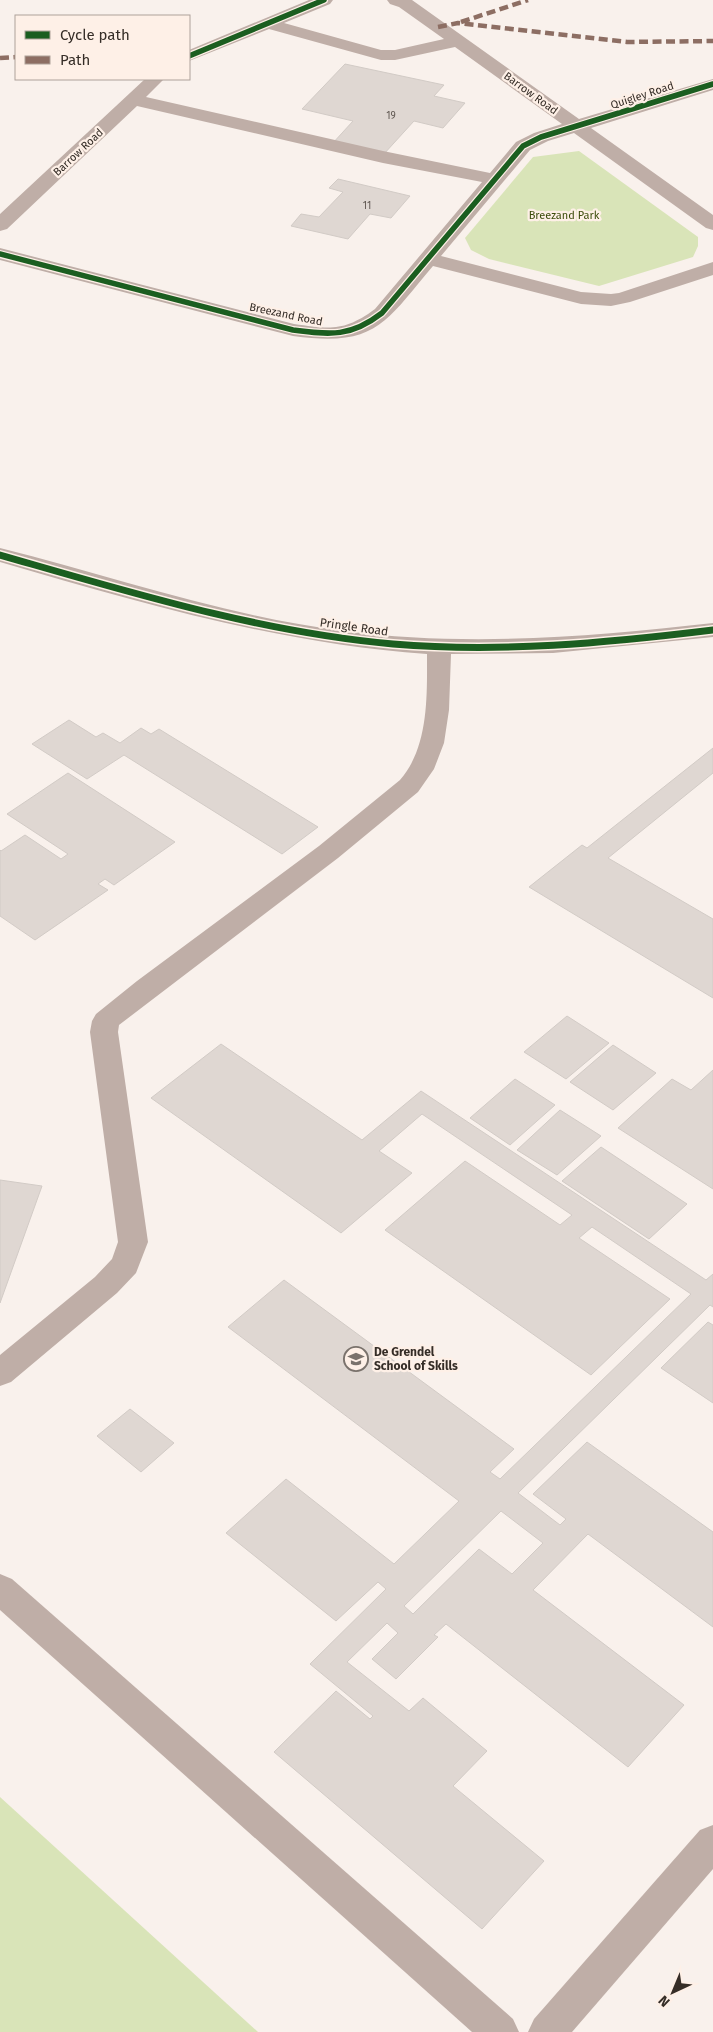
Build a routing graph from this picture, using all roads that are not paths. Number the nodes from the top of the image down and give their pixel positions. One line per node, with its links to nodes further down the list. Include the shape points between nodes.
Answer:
1 (324, 0): 3 (street)
2 (396, 0): 4 (street, Barrow Road)
3 (268, 23): 4 (street, via 381,55); 5 (street)
4 (458, 41): 9 (street, Barrow Road)
5 (190, 56)
6 (154, 80): 8 (street, Barrow Road)
7 (713, 84): 9 (street, Quigley Road)
8 (133, 100): 10 (street); 11 (street, Barrow Road)
9 (577, 127): 10 (street, Breezand Road, via 530,141); 12 (street, Barrow Road)
10 (494, 179): 14 (street, Breezand Road)
11 (0, 224)
12 (713, 224)
13 (0, 254): 14 (street, Breezand Road, via 293,330 330,335 352,332 369,324 382,313)
14 (427, 258): 15 (street, via 599,300 623,298)
15 (713, 268)
16 (0, 555): 18 (street, Pringle Road, via 170,604 272,627)
17 (713, 630): 18 (street, Pringle Road, via 617,642 515,647)
18 (439, 646): 19 (street, via 439,690 430,752 407,788 330,851 192,952 106,1021 104,1032 133,1242 124,1265 106,1285)
19 (0, 1372)
20 (0, 1589): 22 (street)
21 (713, 1842): 23 (street)
22 (500, 2032)
23 (547, 2032)

